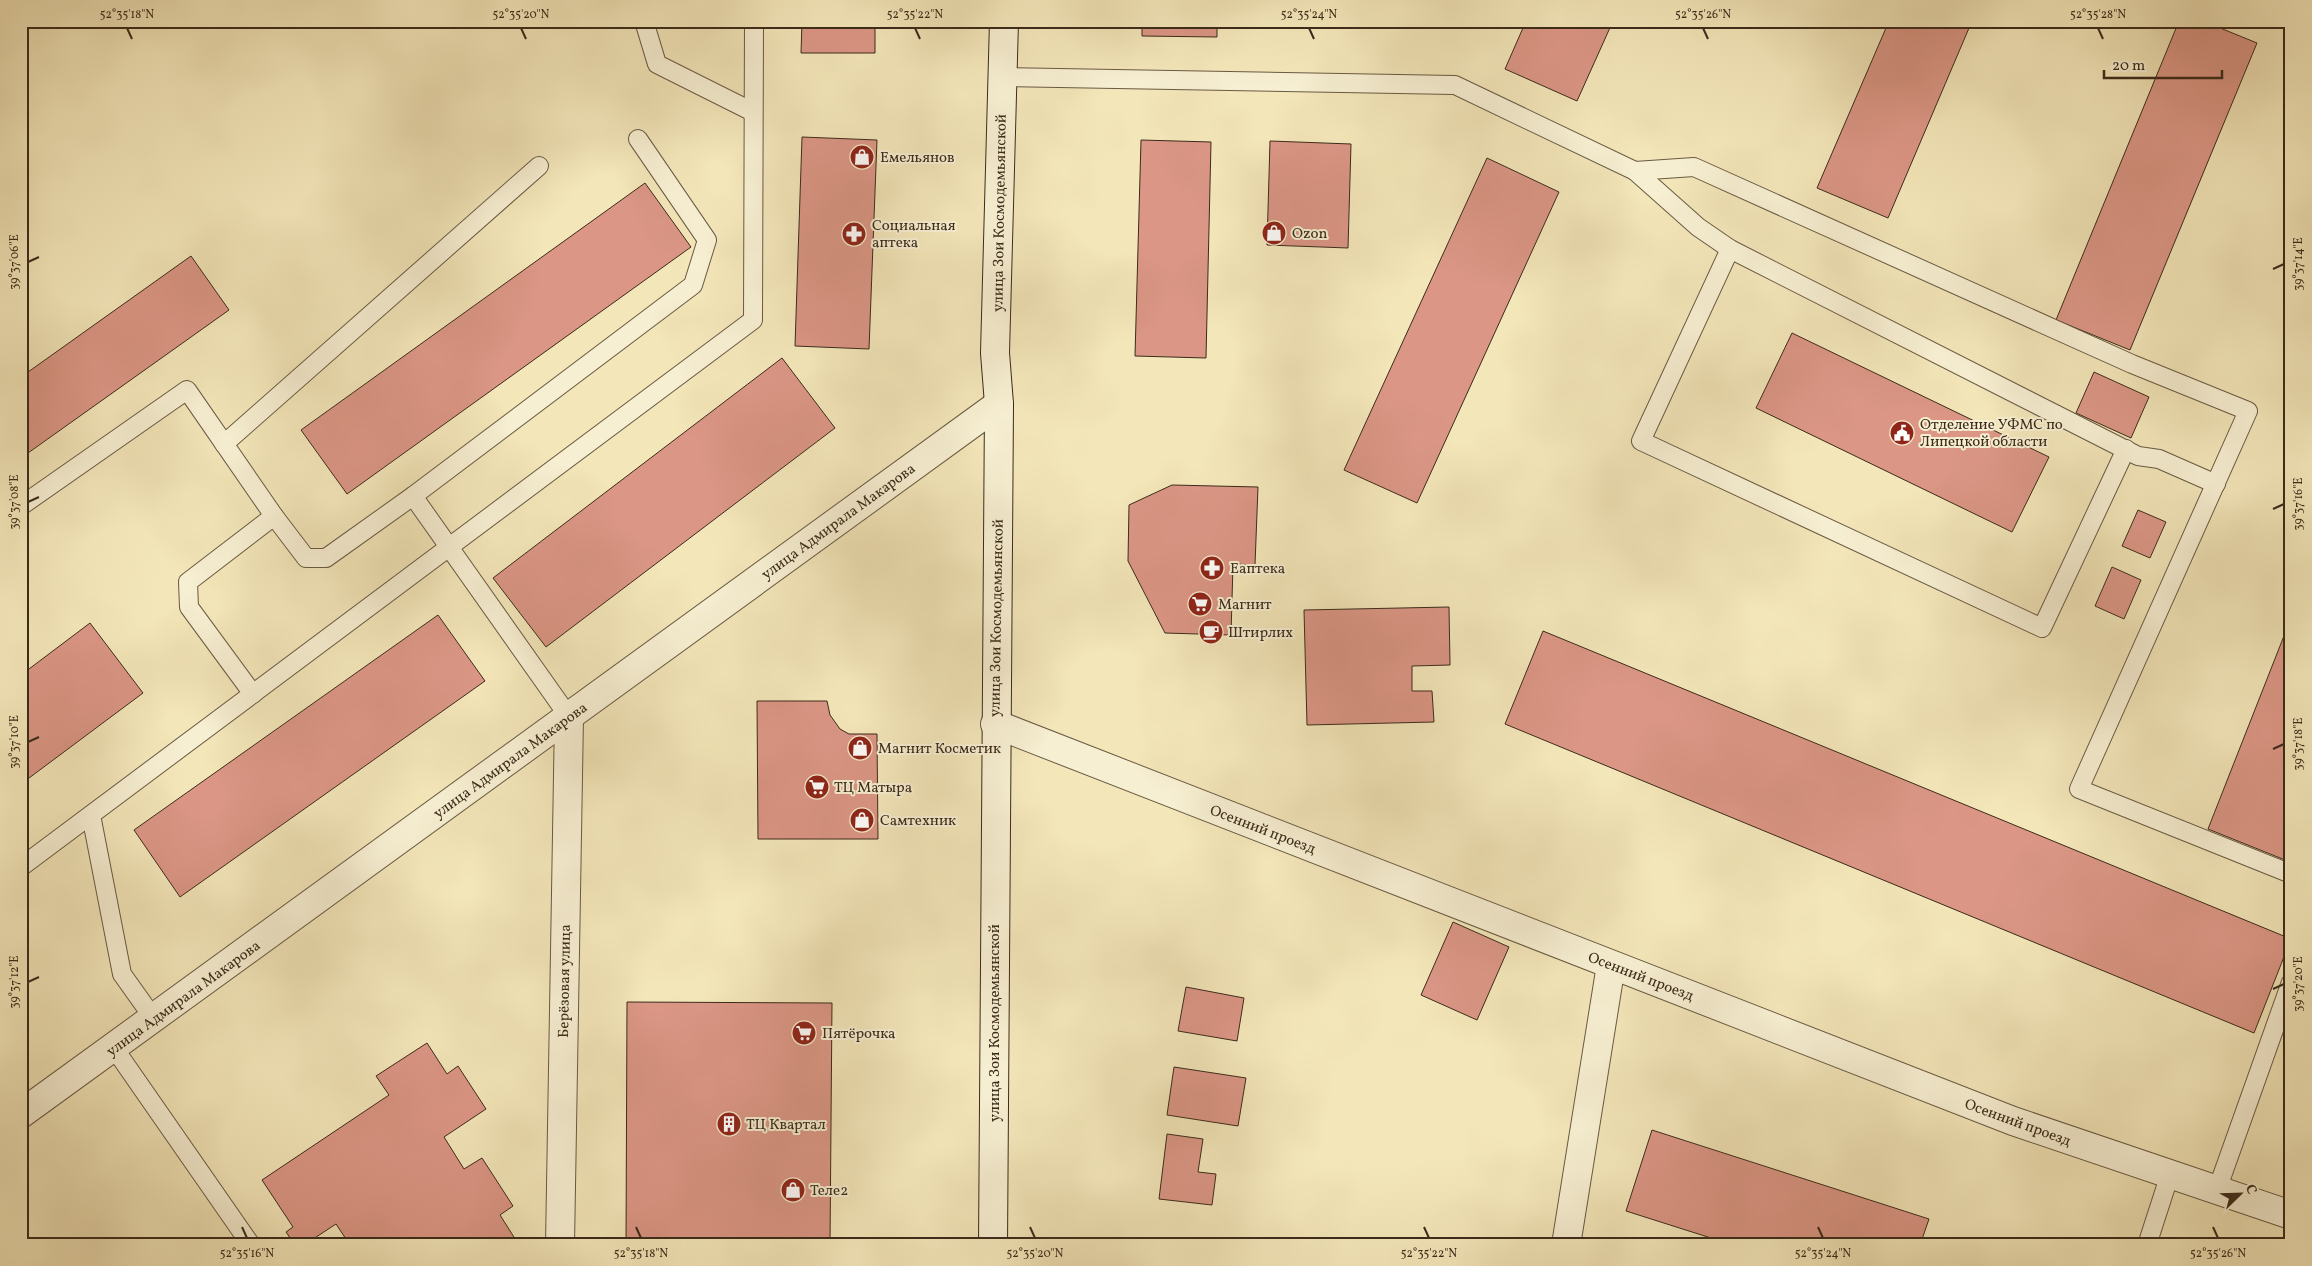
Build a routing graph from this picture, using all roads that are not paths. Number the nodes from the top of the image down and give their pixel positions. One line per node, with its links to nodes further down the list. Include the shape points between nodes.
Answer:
1 (644, 21): 5 (lane, via 656,64)
2 (754, 21): 5 (lane)
3 (1004, 21): 4 (street, улица Зои Космодемьянской)
4 (1002, 77): 8 (lane, via 1455,85); 10 (street, улица Зои Космодемьянской, via 996,353)
5 (753, 112): 17 (lane, via 753,320)
6 (638, 139): 14 (lane, via 707,240 694,285)
7 (540, 166): 11 (lane)
8 (1635, 170): 9 (lane, via 1698,227); 13 (lane, via 1694,167 2132,364 2248,411)
9 (1730, 249): 12 (lane); 12 (lane, via 1641,441 2042,628)
10 (999, 404): 19 (street, улица Адмирала Макарова); 20 (street, улица Зои Космодемьянской)
11 (224, 444): 15 (lane, via 187,390); 16 (lane)
12 (2126, 450): 13 (lane, via 2138,456 2159,459)
13 (2216, 484): 23 (lane, via 2079,789)
14 (412, 496): 16 (lane, via 326,558 306,558); 17 (lane)
15 (21, 506)
16 (274, 516): 18 (lane, via 188,582 189,607)
17 (449, 548): 18 (lane); 19 (lane)
18 (253, 694): 21 (lane)
19 (569, 717): 26 (street, улица Адмирала Макарова); 33 (street, Берёзовая улица)
20 (995, 724): 24 (street, Осенний проезд); 34 (street, улица Зои Космодемьянской)
21 (91, 815): 22 (lane); 26 (lane, via 122,974)
22 (21, 867)
23 (2291, 874)
24 (1610, 964): 29 (street, Осенний проезд, via 2012,1121); 35 (street)
25 (2291, 982): 30 (lane)
26 (154, 1019): 27 (street, улица Адмирала Макарова)
27 (114, 1048): 28 (street, улица Адмирала Макарова); 32 (lane)
28 (21, 1114)
29 (2170, 1174): 30 (street, Осенний проезд); 36 (lane)
30 (2217, 1190): 31 (street, Осенний проезд)
31 (2291, 1214)
32 (251, 1245)
33 (560, 1245)
34 (993, 1245)
35 (1566, 1245)
36 (2148, 1245)

